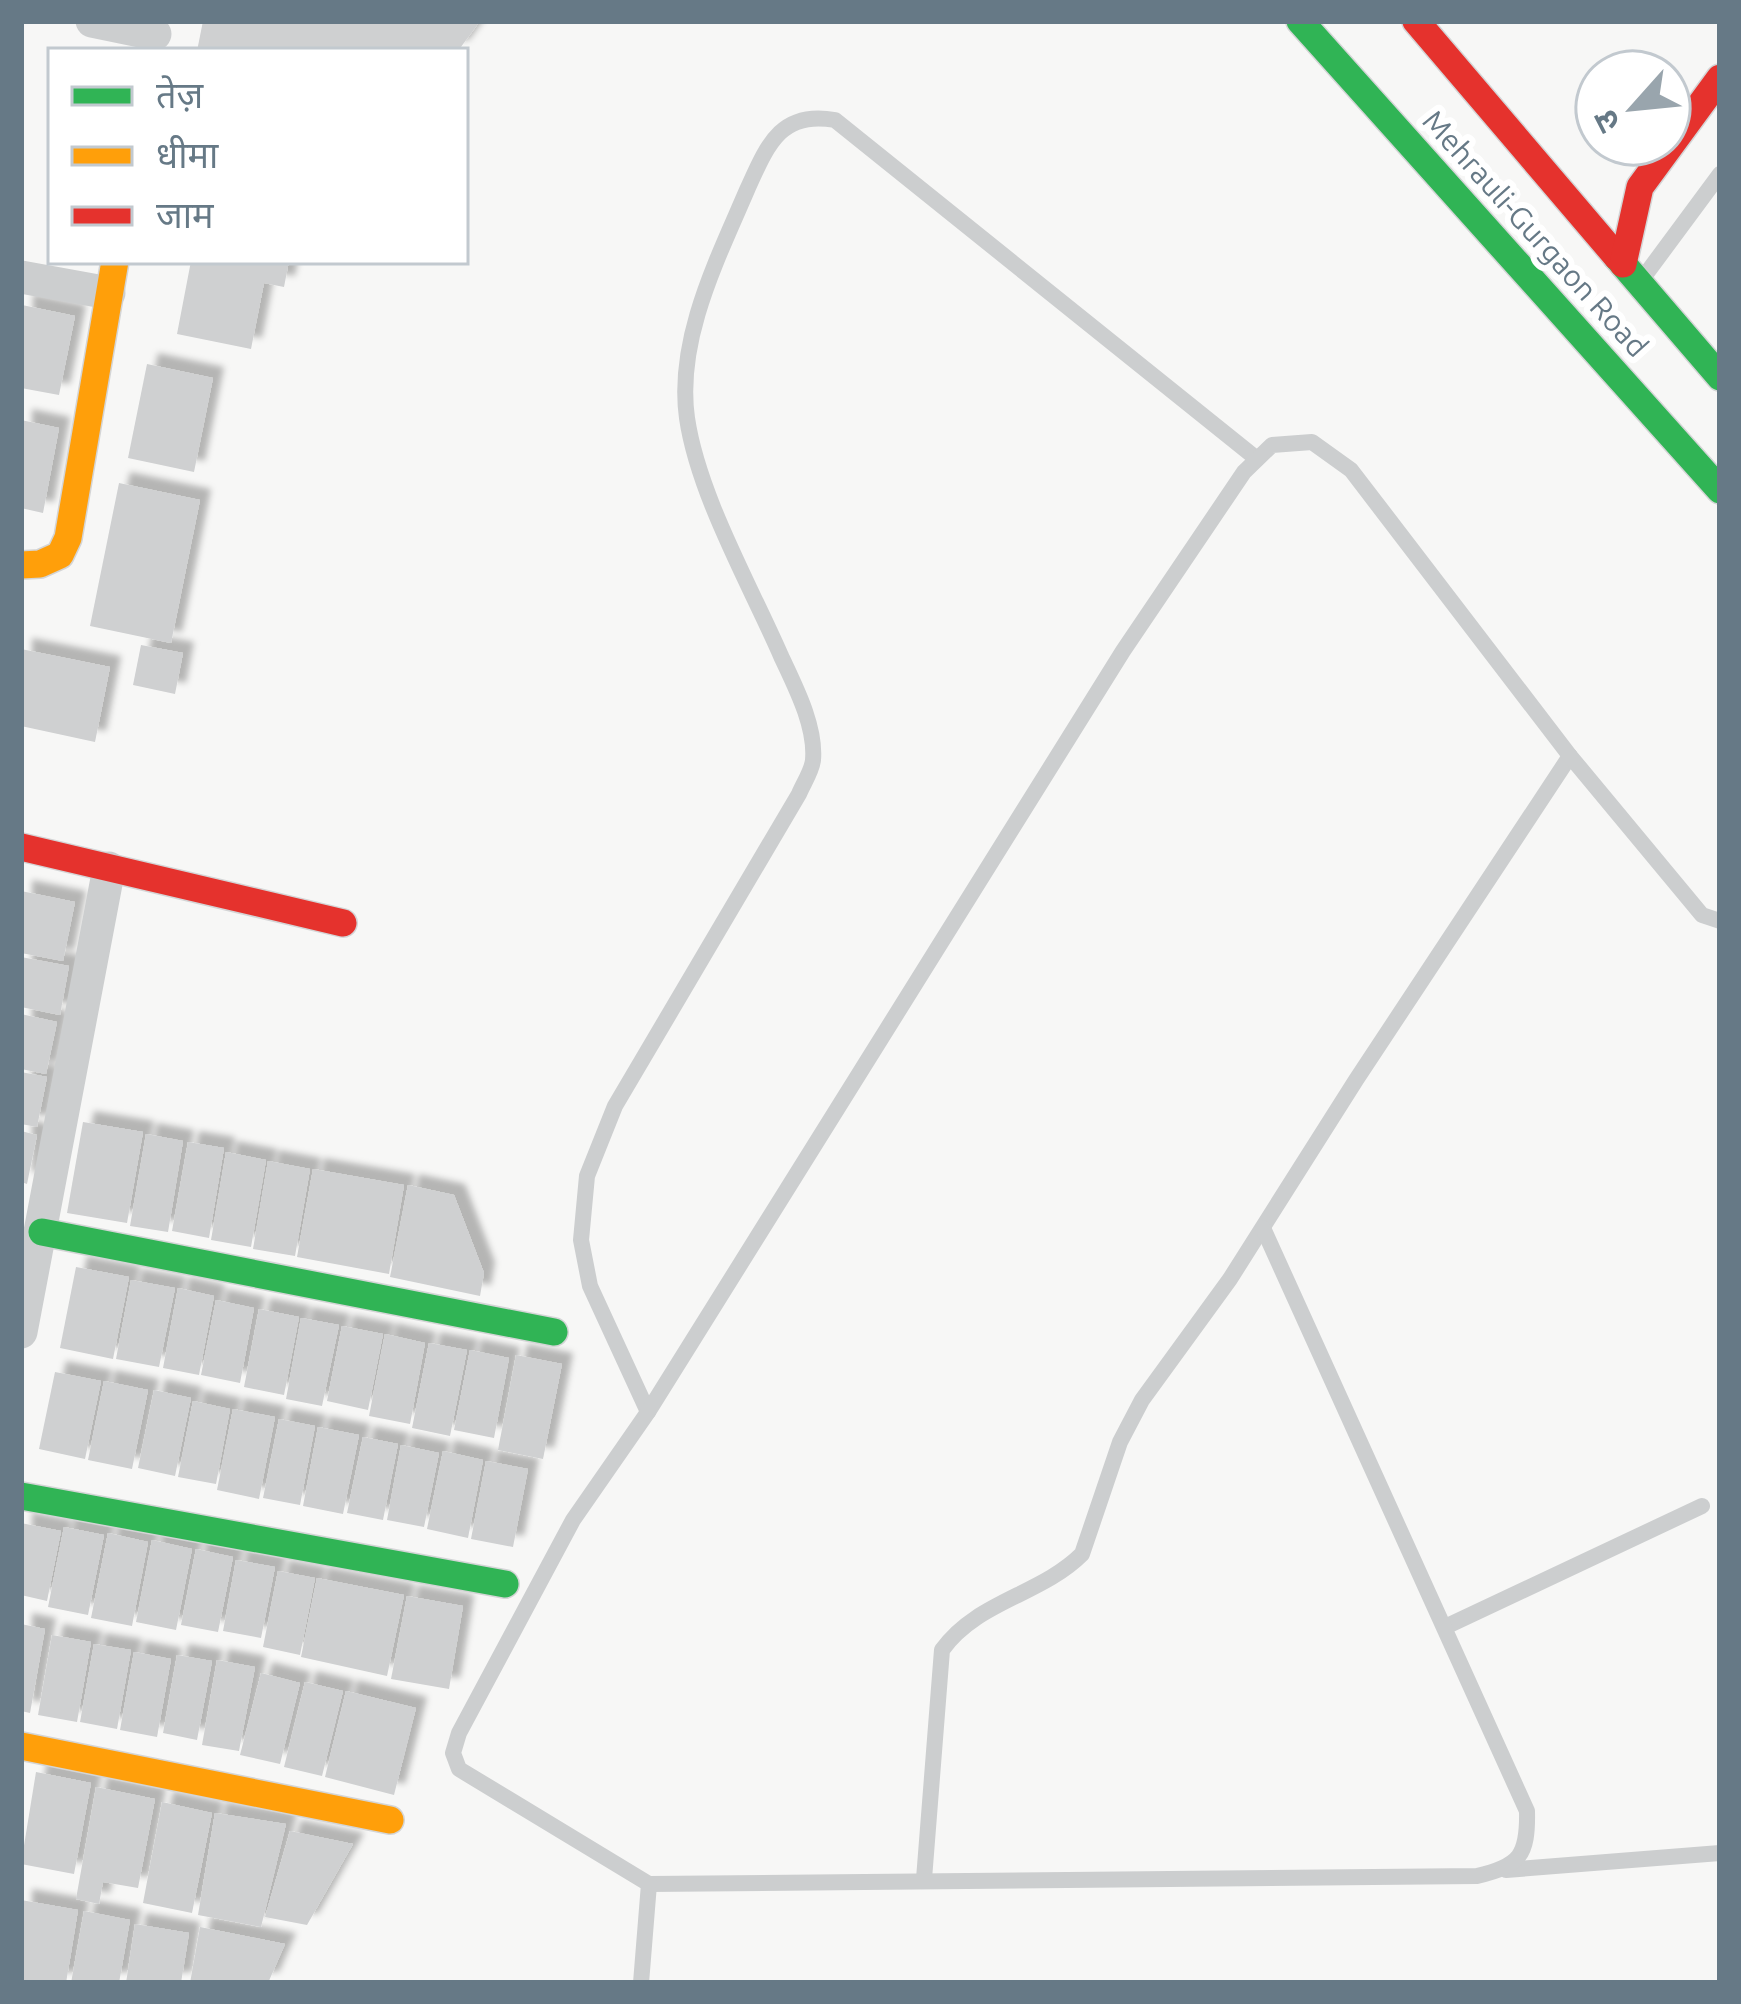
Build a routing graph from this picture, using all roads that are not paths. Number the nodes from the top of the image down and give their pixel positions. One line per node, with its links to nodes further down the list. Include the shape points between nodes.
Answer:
1 (92, 21): 4 (street)
2 (1300, 21): 12 (street, Mehrauli-Gurgaon Road)
3 (1427, 26): 7 (street, Mehrauli-Gurgaon Road)
4 (155, 35)
5 (1720, 78): 7 (street, via 1640,187)
6 (1720, 174): 7 (lane)
7 (1631, 274): 10 (street, Mehrauli-Gurgaon Road)
8 (21, 277): 9 (street)
9 (112, 277): 13 (street, via 68,538 60,555)
10 (1720, 377)
11 (1257, 459): 14 (lane, via 1272,445 1312,442 1351,470); 23 (lane, via 1123,651); 23 (lane, via 836,120 810,115 768,145 708,282 688,357 686,416 702,477 800,698 813,762 615,1106 587,1176 581,1240 590,1286)
12 (1720, 490)
13 (21, 565)
14 (1570, 756): 17 (lane, via 1702,915); 19 (lane)
15 (21, 847): 16 (street)
16 (109, 868): 18 (street); 20 (street)
17 (1720, 921)
18 (343, 923)
19 (1263, 1228): 27 (lane); 32 (lane, via 1142,1400 1082,1553 980,1612 942,1650)
20 (42, 1232): 21 (street); 22 (street)
21 (21, 1332)
22 (554, 1332)
23 (648, 1412): 33 (lane, via 573,1520 452,1753 476,1781)
24 (21, 1496): 26 (street)
25 (1702, 1506): 27 (lane)
26 (505, 1584)
27 (1445, 1627): 31 (lane, via 1527,1811 1521,1856)
28 (21, 1746): 29 (street)
29 (390, 1820)
30 (1720, 1852): 31 (lane)
31 (1503, 1870): 32 (lane)
32 (924, 1879): 33 (lane)
33 (649, 1884): 34 (lane)
34 (641, 1983)

